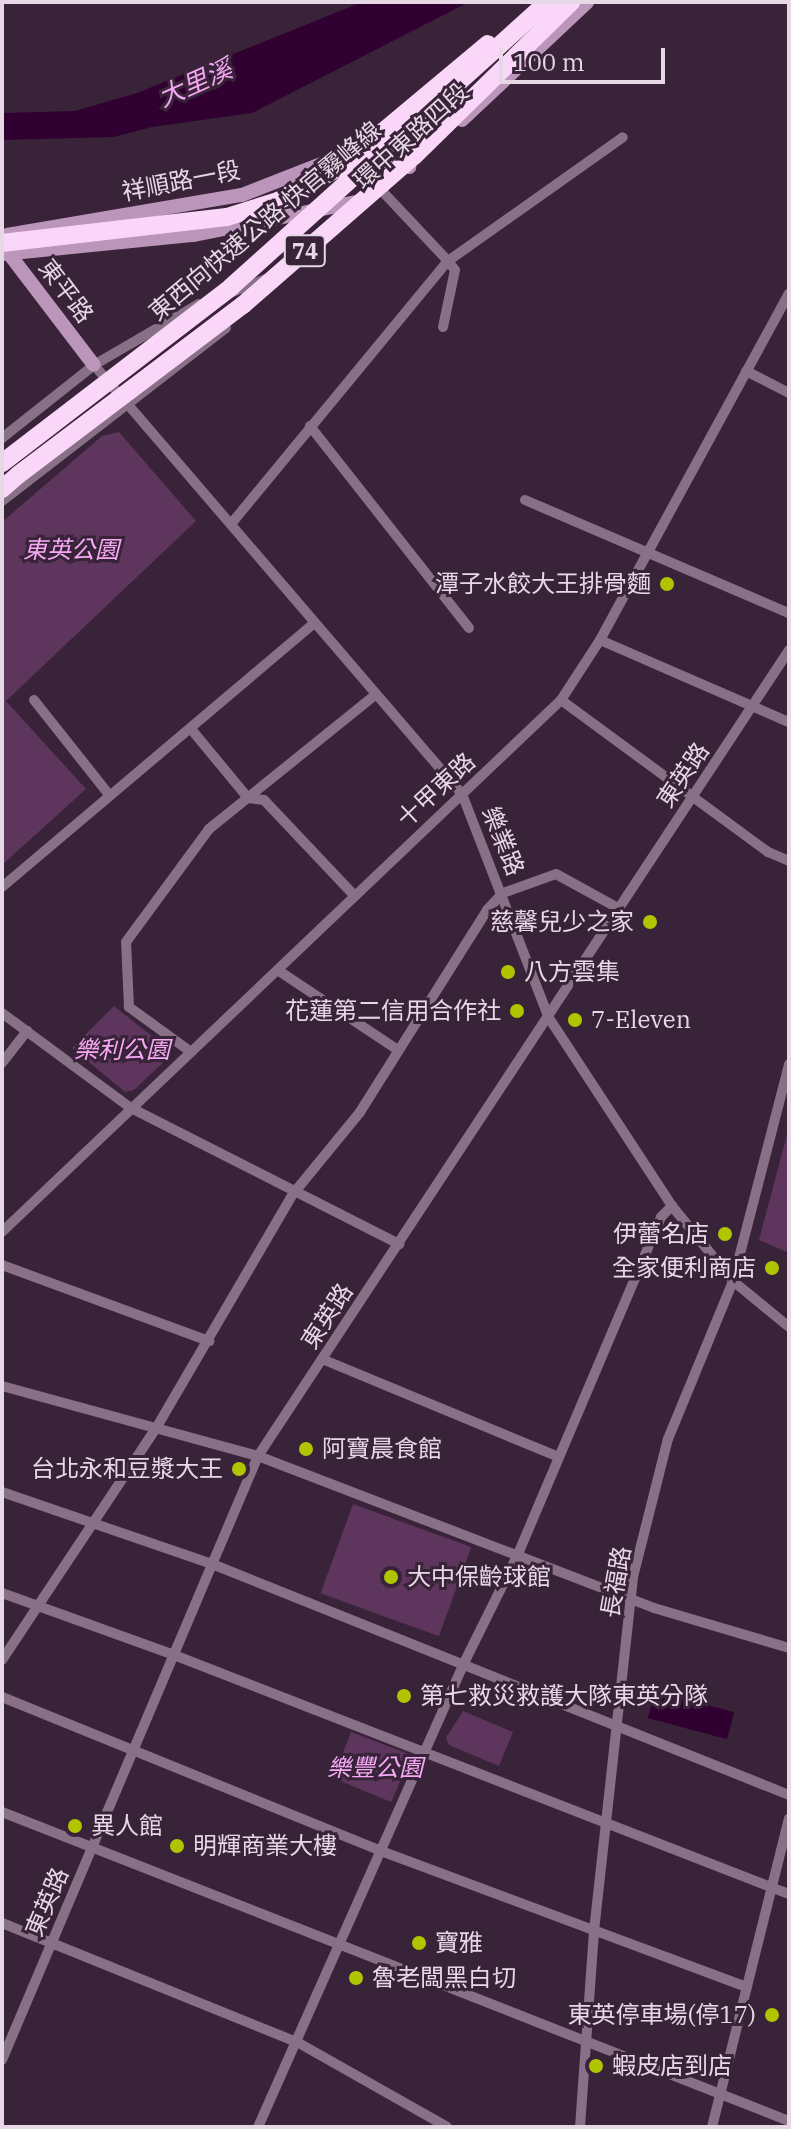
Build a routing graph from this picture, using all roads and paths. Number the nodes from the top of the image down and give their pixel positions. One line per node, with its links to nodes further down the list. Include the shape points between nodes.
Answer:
1 (540, 2): 9 (highway, bridge, via 342,166 278,201 227,217)
2 (548, 2): 20 (highway, 東西向快速公路 快官霧峰線 / 74, bridge, via 231,287)
3 (571, 2): 22 (highway, 東西向快速公路 快官霧峰線 / 74, bridge, via 414,156 243,305)
4 (587, 2): 6 (street, 環中東路四段)
5 (623, 137): 10 (street)
6 (409, 167): 7 (street, 環中東路四段); 8 (street, 祥順路一段, via 349,153 242,195)
7 (378, 195): 9 (street, via 194,235); 10 (street); 11 (street, 環中東路四段)
8 (2, 236)
9 (4, 249): 14 (street, 東平路)
10 (448, 261): 13 (street, via 455,270); 18 (street)
11 (298, 267): 14 (street, 環中東路四段, via 182,311); 17 (street, 環中東路四段)
12 (789, 293): 15 (street, 十甲東路)
13 (443, 327)
14 (94, 365): 17 (street, 樂業路); 19 (street, 環中東路四段)
15 (746, 371): 16 (street); 27 (street, 十甲東路)
16 (789, 393)
17 (129, 404): 21 (street, 環中東路四段); 26 (street, 樂業路)
18 (310, 426): 26 (street); 30 (street)
19 (2, 438)
20 (2, 463)
21 (49, 466): 24 (street, 環中東路四段); 25 (street, 環中東路四段)
22 (2, 489)
23 (525, 500): 27 (street)
24 (2, 501)
25 (2, 510)
26 (231, 524): 29 (street, 樂業路)
27 (647, 553): 28 (street); 31 (street, 十甲東路)
28 (789, 613)
29 (313, 624): 33 (street, 樂業路); 38 (street)
30 (469, 628)
31 (600, 640): 35 (street, 十甲東路); 36 (street)
32 (789, 650): 36 (street, 東英路)
33 (374, 696): 39 (street, 樂業路); 42 (street)
34 (34, 700): 40 (street)
35 (561, 700): 39 (street, 十甲東路); 41 (street)
36 (752, 706): 37 (street); 41 (street, 東英路)
37 (789, 722)
38 (191, 729): 40 (street); 42 (street)
39 (462, 794): 45 (street, 樂業路); 46 (street, 十甲東路)
40 (110, 796): 44 (street)
41 (694, 796): 43 (street, via 768,852); 47 (street, 東英路)
42 (248, 798): 46 (street, via 264,800); 53 (street, via 209,829 126,942 124,988 133,1013)
43 (789, 861)
44 (2, 887)
45 (503, 893): 47 (street, via 556,874); 50 (street, 樂業路); 52 (street)
46 (353, 894): 48 (street, 十甲東路)
47 (618, 908): 50 (street, 東英路)
48 (279, 971): 52 (street); 53 (street, 十甲東路)
49 (2, 1013): 51 (street)
50 (549, 1018): 58 (street, 樂業路); 60 (street, 東英路)
51 (27, 1031): 54 (street); 56 (street)
52 (398, 1050): 57 (street, via 360,1112)
53 (191, 1052): 56 (street, 十甲東路)
54 (2, 1063)
55 (789, 1064): 62 (street, 長福路)
56 (131, 1108): 57 (street); 59 (street, 十甲東路)
57 (293, 1194): 60 (street); 64 (street)
58 (672, 1206): 62 (street, 樂業路); 69 (street, via 661,1217)
59 (2, 1232)
60 (399, 1244): 65 (street, 東英路)
61 (2, 1265): 64 (street)
62 (733, 1281): 63 (street, 樂業路); 75 (street, 長福路, via 668,1439)
63 (789, 1327)
64 (209, 1341): 67 (street)
65 (322, 1359): 68 (street, 東英路); 69 (street)
66 (2, 1386): 67 (street)
67 (155, 1430): 68 (street); 71 (street)
68 (258, 1456): 72 (street); 73 (street, 東英路)
69 (559, 1457): 72 (street)
70 (2, 1492): 71 (street)
71 (95, 1522): 73 (street); 76 (street)
72 (518, 1554): 75 (street); 80 (street)
73 (212, 1564): 78 (street, 東英路); 80 (street)
74 (2, 1593): 76 (street)
75 (631, 1598): 77 (street); 82 (street, 長福路)
76 (38, 1606): 78 (street); 79 (street)
77 (789, 1648)
78 (174, 1655): 83 (street, 東英路); 84 (street)
79 (2, 1660)
80 (464, 1663): 82 (street); 84 (street)
81 (2, 1697): 83 (street)
82 (617, 1726): 85 (street); 88 (street, 長福路)
83 (133, 1751): 89 (street, 東英路); 90 (street)
84 (426, 1751): 88 (street); 90 (street)
85 (789, 1795)
86 (2, 1812): 89 (street)
87 (789, 1818): 91 (street)
88 (607, 1822): 91 (street); 94 (street, 長福路)
89 (92, 1849): 95 (street, 東英路); 96 (street)
90 (381, 1851): 94 (street); 96 (street)
91 (773, 1888): 92 (street); 97 (street)
92 (789, 1894)
93 (2, 1923): 95 (street)
94 (594, 1931): 97 (street); 99 (street, 長福路)
95 (52, 1943): 98 (street, 東英路); 100 (street)
96 (340, 1946): 99 (street); 100 (street)
97 (747, 1987): 102 (street)
98 (7, 2034): 101 (street, 東英路)
99 (585, 2041): 102 (street); 106 (street, 長福路)
100 (297, 2042): 104 (street); 105 (street)
101 (2, 2060)
102 (720, 2093): 103 (street); 107 (street)
103 (789, 2121)
104 (258, 2127)
105 (447, 2127)
106 (580, 2127)
107 (712, 2127)

